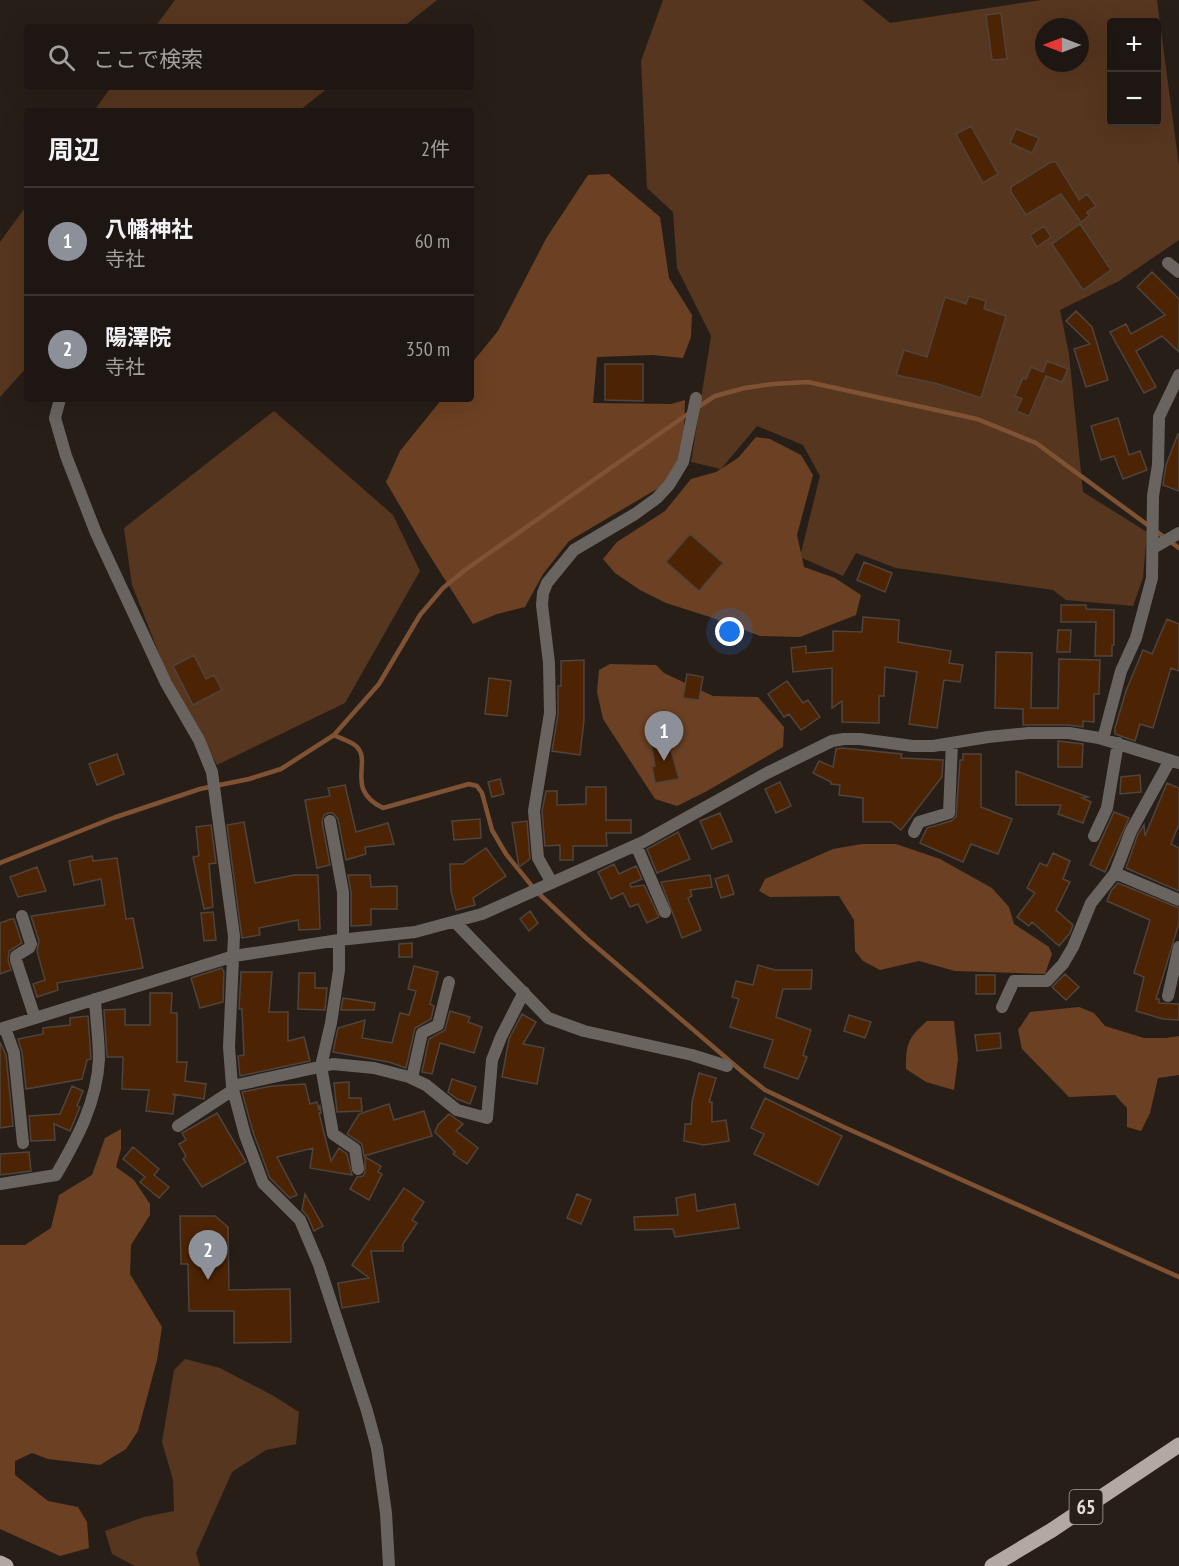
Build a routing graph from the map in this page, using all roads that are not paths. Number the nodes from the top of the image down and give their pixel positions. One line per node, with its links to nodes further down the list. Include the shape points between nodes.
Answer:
1 (1168, 263): 2 (street)
2 (1179, 272)
3 (1179, 375): 7 (street, via 1159,417)
4 (696, 398): 17 (street, via 683,462 669,485 634,514 574,550 543,593 550,713 534,811 538,858)
5 (59, 402): 24 (street, via 55,418 96,533 166,683 199,740 212,775)
6 (1179, 533): 7 (street)
7 (1153, 548): 8 (street, via 1152,578)
8 (1103, 739): 9 (street, via 1029,734); 10 (street)
9 (952, 743): 13 (street, via 949,813 919,822); 15 (street, via 913,746 860,739 832,741)
10 (1118, 743): 11 (street); 14 (street, via 1107,808)
11 (1175, 762): 16 (street, via 1131,831)
12 (330, 821): 22 (street, via 343,892)
13 (914, 832)
14 (1094, 836)
15 (636, 845): 17 (street); 19 (street)
16 (1115, 873): 18 (street); 29 (street, via 1091,903 1073,947 1054,976 1047,981 1014,981)
17 (546, 885): 21 (street)
18 (1179, 900)
19 (665, 912)
20 (22, 916): 30 (street, via 32,944 16,960)
21 (455, 922): 22 (street, via 415,932); 26 (street)
22 (341, 940): 24 (street); 32 (street, via 331,1023)
23 (1179, 947): 27 (street)
24 (234, 956): 28 (street); 35 (street, via 229,1047)
25 (449, 982): 34 (street, via 438,1025 423,1033)
26 (524, 992): 33 (street, via 548,1018 584,1031); 34 (street, via 492,1060 487,1118 457,1110)
27 (1168, 996)
28 (95, 999): 30 (street); 39 (street, via 99,1060 90,1111 74,1146 56,1175)
29 (1002, 1007)
30 (36, 1018): 31 (street)
31 (2, 1028): 37 (street, via 14,1053)
32 (321, 1066): 34 (street, via 374,1068); 35 (street); 38 (street, via 333,1134 355,1149)
33 (727, 1066)
34 (412, 1078)
35 (233, 1088): 36 (street); 43 (street, via 263,1183 300,1220 319,1264 377,1448)
36 (178, 1126)
37 (23, 1143)
38 (358, 1170)
39 (0, 1184)
40 (1179, 1445): 44 (main road, 65)
41 (0, 1563): 42 (main road)
42 (6, 1566)
43 (389, 1566)
44 (992, 1566)

